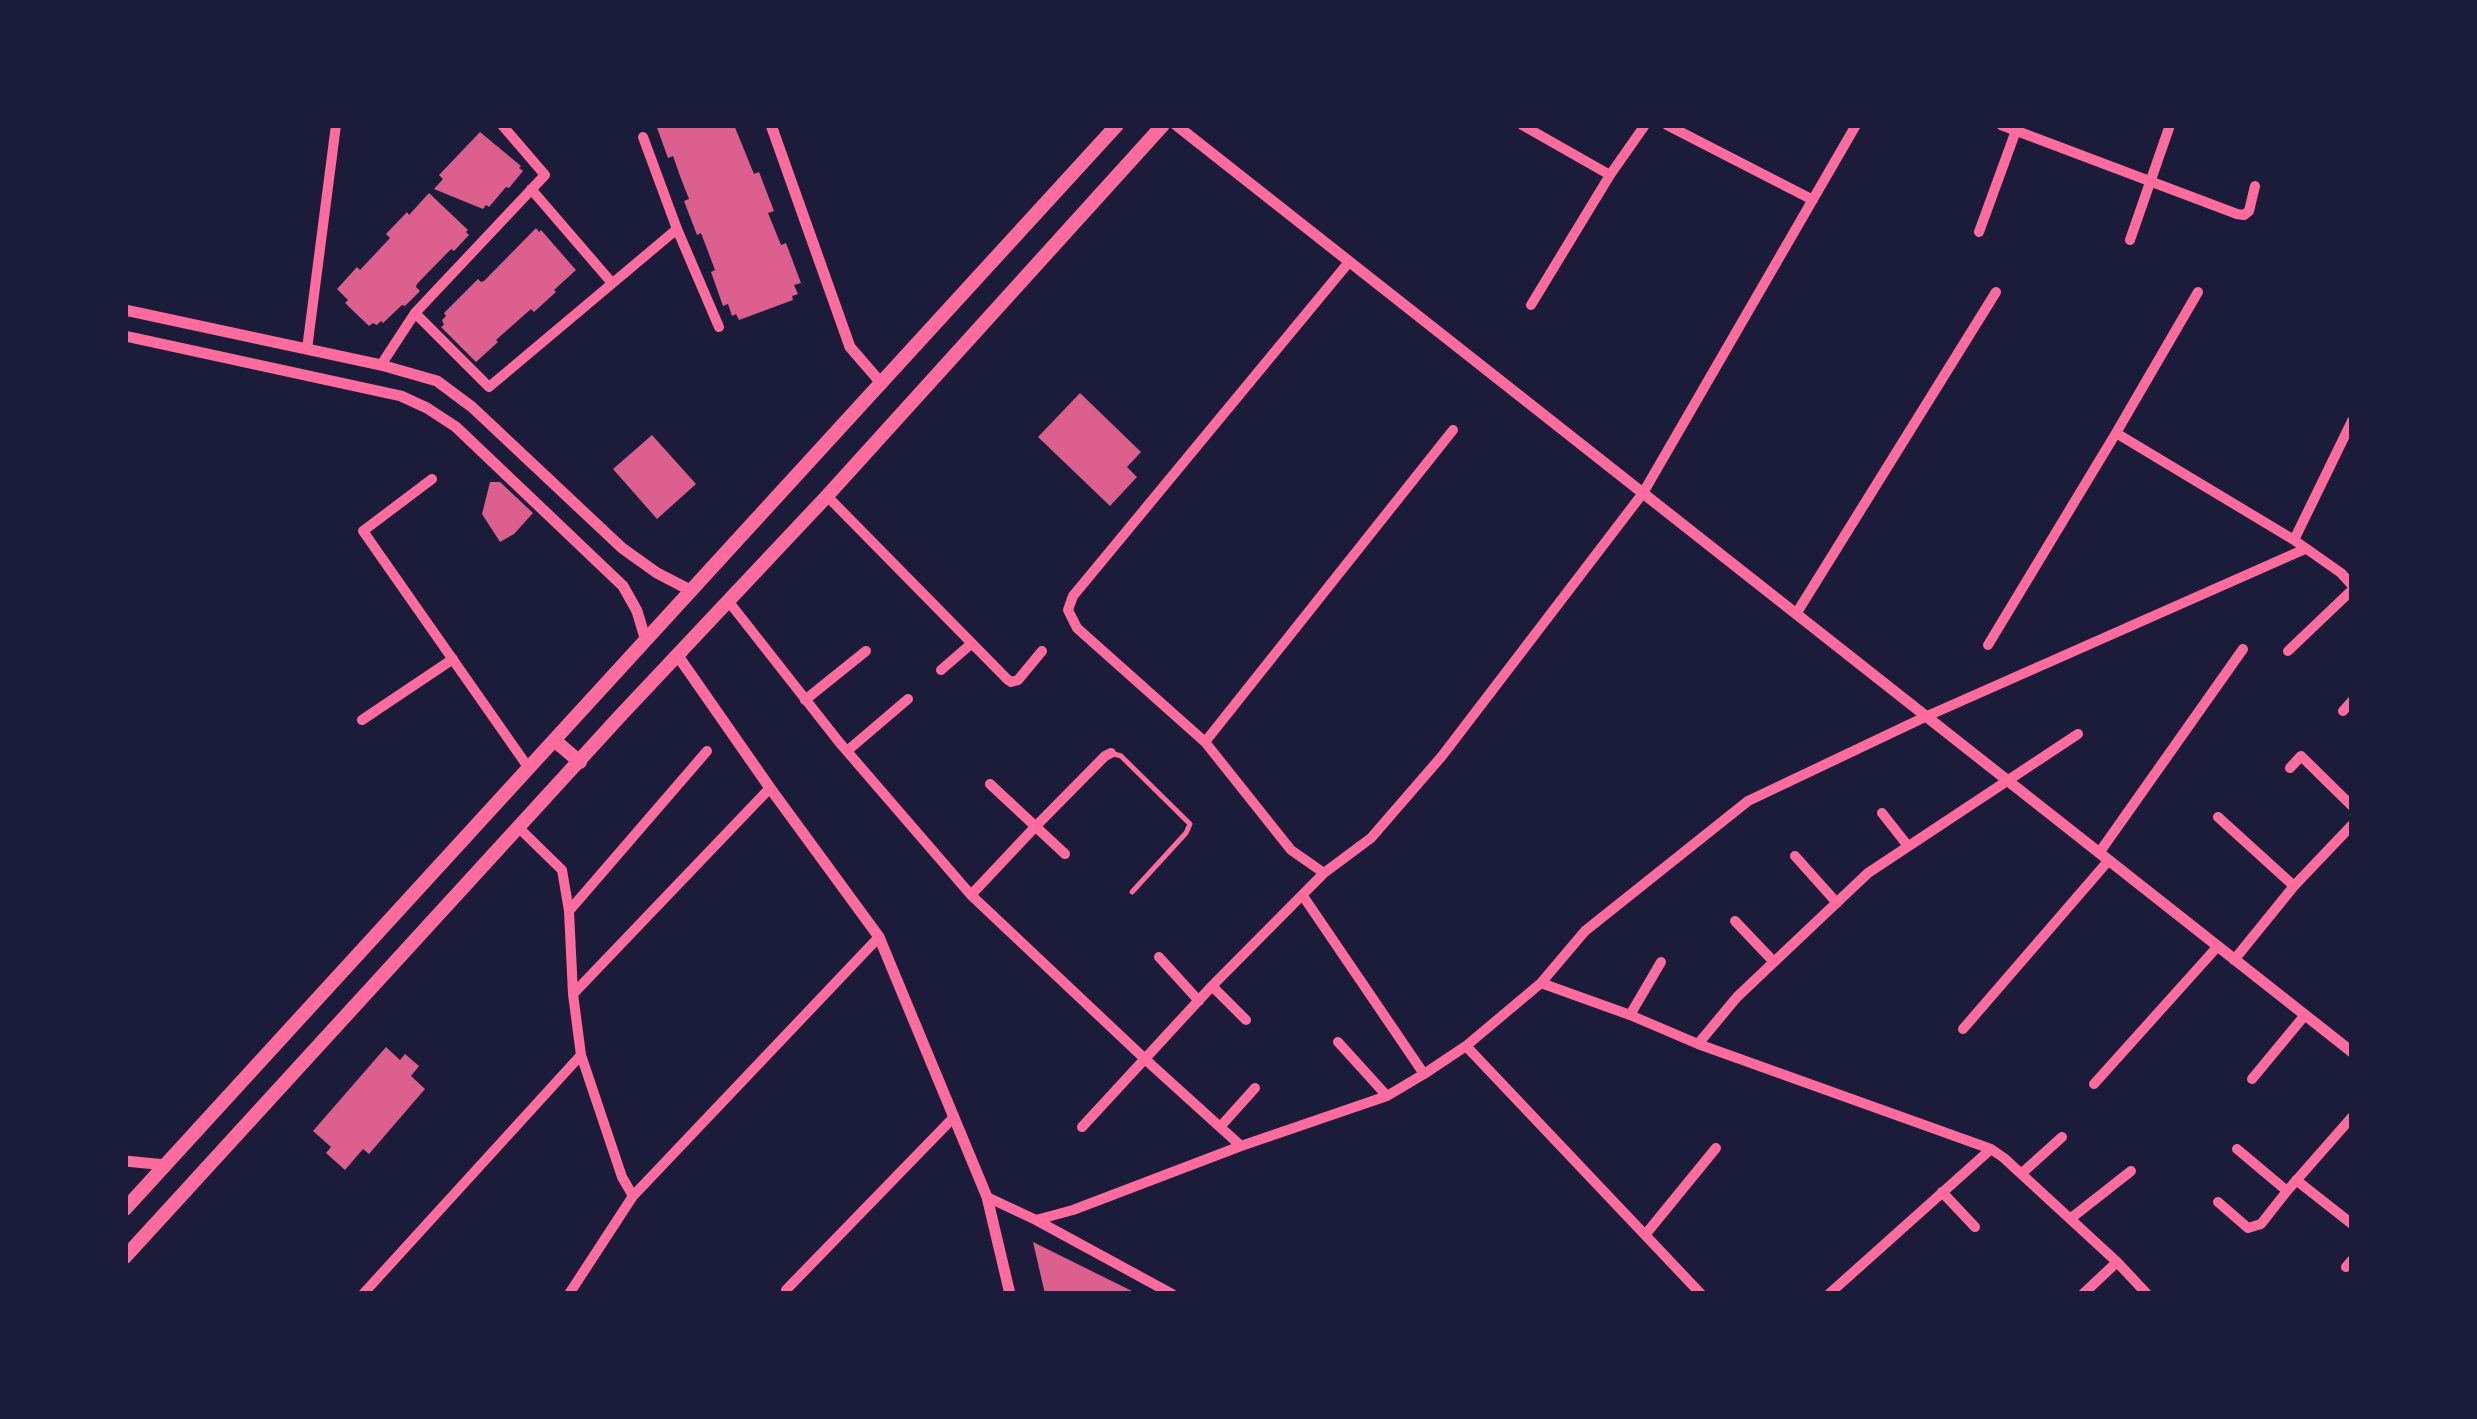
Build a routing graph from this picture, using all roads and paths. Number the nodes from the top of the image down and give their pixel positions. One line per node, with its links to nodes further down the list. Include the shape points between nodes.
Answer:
1 (336, 125): 32 (street)
2 (502, 125): 18 (street, via 545,175)
3 (770, 125): 34 (street, via 850,347)
4 (1117, 125): 34 (main road)
5 (1162, 125): 40 (main road)
6 (1176, 125): 23 (street)
7 (1522, 125): 15 (street)
8 (1646, 125): 15 (street)
9 (1667, 125): 19 (street)
10 (1856, 125): 19 (street)
11 (2001, 125): 13 (street)
12 (2170, 125): 16 (street)
13 (2017, 128): 16 (street); 21 (street)
14 (644, 137): 20 (street)
15 (1610, 175): 27 (street)
16 (2150, 181): 17 (street, via 2244,215); 22 (street)
17 (2255, 186)
18 (531, 190): 24 (street); 29 (street)
19 (1812, 200): 39 (street)
20 (677, 228): 24 (street); 30 (street)
21 (1979, 232)
22 (2130, 240)
23 (1349, 262): 39 (street); 68 (street, via 1068,610 1078,628)
24 (612, 283): 29 (street, via 490,387)
25 (1996, 292): 49 (street)
26 (2198, 292): 37 (street)
27 (1531, 305)
28 (125, 310): 32 (street)
29 (415, 314): 33 (street)
30 (719, 327)
31 (125, 336): 44 (street, via 401,396 427,408 456,427)
32 (307, 349): 33 (street)
33 (381, 365): 42 (street, via 437,381 472,407)
34 (882, 384): 47 (main road)
35 (2352, 421): 41 (street)
36 (1453, 430): 68 (street)
37 (2116, 433): 41 (street); 52 (street)
38 (432, 479): 58 (street, via 362,531)
39 (1642, 493): 49 (street); 88 (street, via 1442,756 1371,838)
40 (828, 496): 48 (main road); 51 (street)
41 (2294, 540): 43 (street)
42 (622, 548): 44 (street); 47 (street)
43 (2305, 549): 45 (street); 64 (street)
44 (604, 568): 50 (street, via 623,586)
45 (2346, 570): 46 (street)
46 (2352, 587): 56 (street)
47 (692, 590): 50 (main road)
48 (729, 602): 57 (main road); 61 (street)
49 (1796, 614): 64 (street)
50 (646, 641): 67 (main road)
51 (971, 644): 55 (street, via 1011,682); 59 (street)
52 (1988, 645)
53 (2242, 649): 87 (street)
54 (866, 650): 61 (street)
55 (1042, 651)
56 (2288, 651)
57 (678, 656): 72 (main road); 77 (street)
58 (453, 660): 65 (street); 73 (street)
59 (941, 670)
60 (908, 699): 70 (street)
61 (805, 700): 70 (street)
62 (2352, 701): 63 (street)
63 (2343, 711)
64 (1925, 716): 75 (street); 102 (street, via 1748,801 1585,931)
65 (362, 720)
66 (2078, 734): 75 (street)
67 (554, 740): 72 (main road); 73 (main road)
68 (1204, 742): 88 (street, via 1291,850)
69 (706, 751): 94 (street)
70 (847, 751): 91 (street)
71 (1111, 753): 82 (street); 90 (lane, via 1190,824)
72 (580, 762): 83 (main road)
73 (528, 766): 131 (main road)
74 (2290, 768): 78 (street, via 2301,756)
75 (2008, 782): 84 (street); 87 (street)
76 (990, 784): 82 (street)
77 (770, 788): 96 (street); 104 (street)
78 (2352, 806)
79 (1882, 813): 84 (street)
80 (2218, 818): 89 (street)
81 (2352, 825): 89 (street)
82 (1035, 827): 85 (street); 91 (street)
83 (519, 828): 94 (street, via 562,870); 146 (main road)
84 (1908, 846): 93 (street)
85 (1065, 854)
86 (1795, 856): 93 (street)
87 (2104, 857): 97 (street); 109 (street)
88 (1324, 873): 92 (street)
89 (2294, 886): 99 (street)
90 (1132, 892)
91 (971, 895): 115 (street)
92 (1303, 896): 103 (street); 116 (street)
93 (1836, 903): 101 (street)
94 (569, 911): 104 (street)
95 (1734, 922): 101 (street)
96 (879, 937): 122 (street); 137 (street)
97 (2218, 946): 99 (street); 118 (street)
98 (1159, 957): 105 (street)
99 (2234, 960): 107 (street)
100 (1661, 962): 106 (street)
101 (1774, 962): 111 (street)
102 (1541, 983): 106 (street); 112 (street)
103 (1212, 986): 105 (street); 108 (street)
104 (573, 994): 114 (street)
105 (1199, 1001): 115 (street)
106 (1630, 1015): 111 (street)
107 (2305, 1015): 113 (street); 117 (street)
108 (1246, 1020)
109 (1963, 1029)
110 (1338, 1042): 120 (street)
111 (1698, 1044): 128 (street)
112 (1466, 1046): 116 (street); 145 (street)
113 (2352, 1052)
114 (581, 1054): 137 (street); 149 (street)
115 (1146, 1060): 123 (street); 124 (street)
116 (1424, 1074): 120 (street)
117 (2252, 1079)
118 (2094, 1084)
119 (1255, 1088): 124 (street)
120 (1387, 1096): 126 (street)
121 (2352, 1116): 134 (street)
122 (954, 1117): 138 (street); 148 (street)
123 (1082, 1127)
124 (1220, 1127): 126 (street)
125 (2062, 1136): 133 (street)
126 (1241, 1146): 142 (street)
127 (1716, 1148): 145 (street)
128 (1990, 1149): 133 (street); 136 (street)
129 (2238, 1150): 135 (street)
130 (125, 1161): 131 (street)
131 (166, 1165): 140 (main road)
132 (2131, 1172): 141 (street)
133 (2021, 1174): 141 (street)
134 (2296, 1180): 135 (street); 143 (street)
135 (2286, 1191): 139 (street, via 2254,1228)
136 (1942, 1192): 144 (street); 154 (street)
137 (633, 1196): 150 (street)
138 (987, 1197): 142 (street); 151 (street)
139 (2218, 1202)
140 (125, 1210)
141 (2070, 1219): 147 (street)
142 (1036, 1220): 152 (street)
143 (2352, 1224)
144 (1975, 1226)
145 (1645, 1235): 153 (street)
146 (125, 1258)
147 (2117, 1262): 155 (street); 156 (street)
148 (786, 1290)
149 (363, 1294)
150 (570, 1294)
151 (1010, 1294)
152 (1172, 1294)
153 (1701, 1294)
154 (1829, 1294)
155 (2083, 1294)
156 (2146, 1294)

